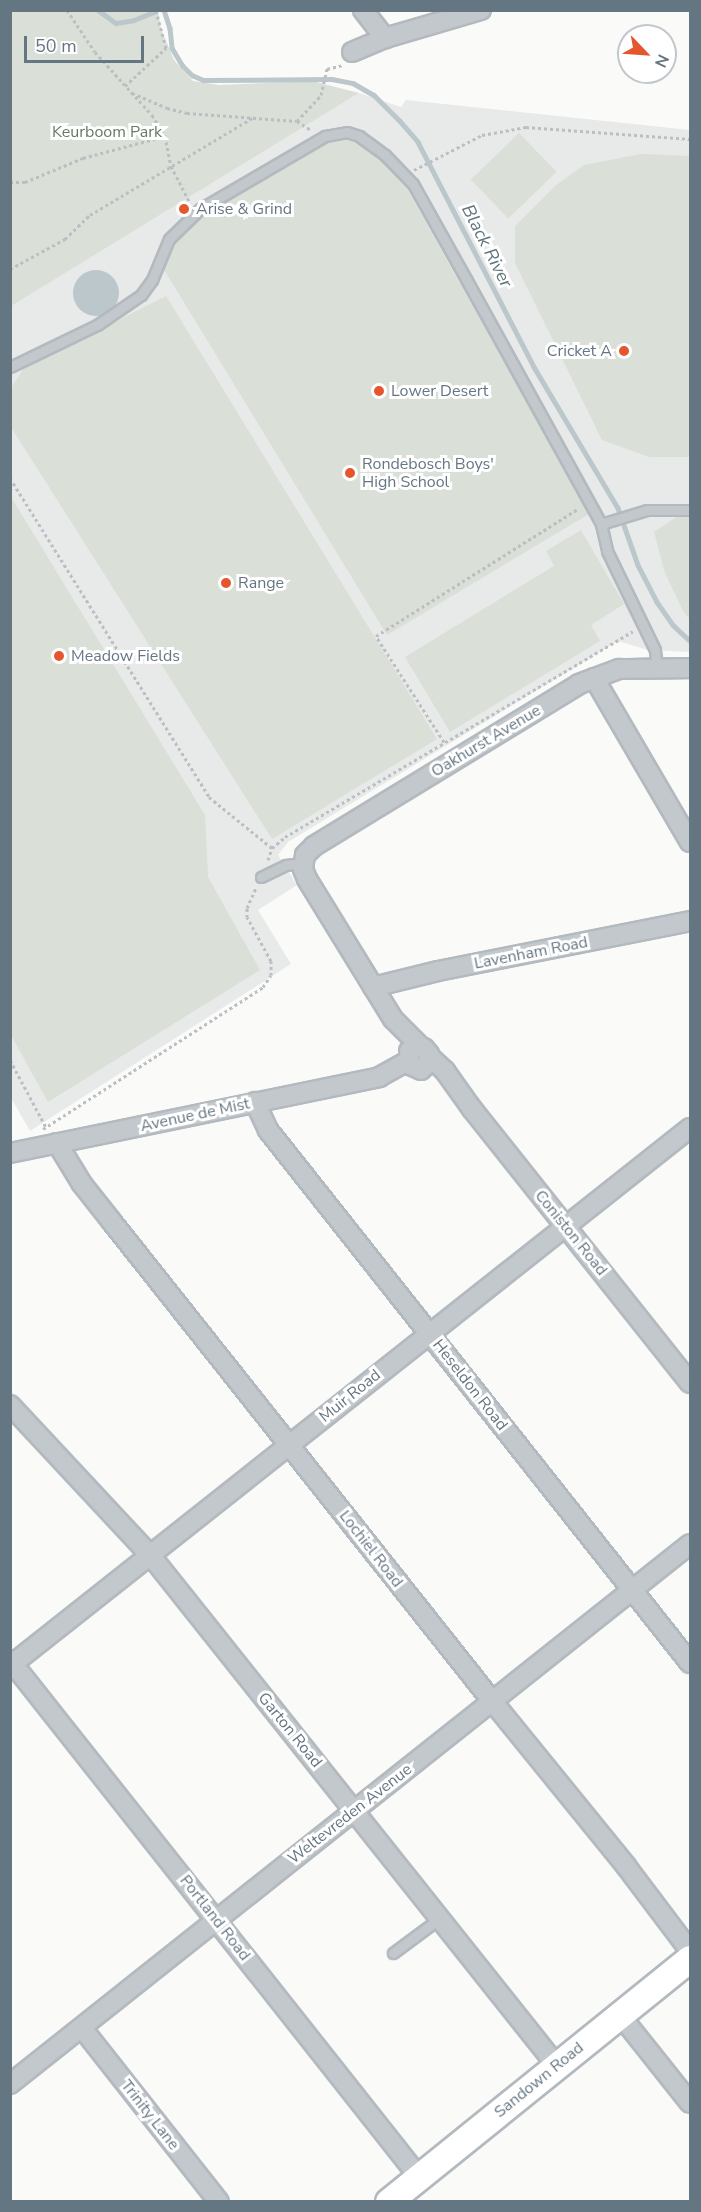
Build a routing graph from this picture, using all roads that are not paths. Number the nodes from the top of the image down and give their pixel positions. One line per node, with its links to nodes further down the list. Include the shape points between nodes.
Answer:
1 (363, 10): 3 (street)
2 (481, 10): 3 (street)
3 (385, 38): 4 (street)
4 (352, 58)
5 (10, 367): 7 (lane, via 97,325 141,295 152,280 169,238 195,213 325,136 350,132 371,142 413,184)
6 (690, 510): 7 (lane, via 637,512)
7 (601, 524): 8 (lane, via 607,551 655,650)
8 (657, 668): 9 (street, Oakhurst Avenue); 10 (street, Oakhurst Avenue, via 619,669)
9 (690, 668)
10 (594, 678): 11 (street); 12 (street, Oakhurst Avenue, via 314,846)
11 (690, 842)
12 (303, 863): 13 (lane, via 286,865); 15 (street, Coniston Road, via 307,879)
13 (261, 877)
14 (690, 921): 15 (street, Lavenham Road)
15 (373, 987): 16 (street, Coniston Road)
16 (419, 1059): 17 (street, Avenue de Mist, via 396,1077); 21 (street, Coniston Road, via 441,1066)
17 (255, 1102): 19 (street, Avenue de Mist); 22 (street, Heseldon Road, via 268,1130)
18 (690, 1128): 21 (street, Muir Road)
19 (57, 1143): 20 (street, Avenue de Mist); 25 (street, Lochiel Road, via 82,1184)
20 (10, 1153)
21 (567, 1226): 22 (street, Muir Road); 23 (street, Coniston Road)
22 (429, 1333): 25 (street, Muir Road); 28 (street, Heseldon Road)
23 (690, 1383)
24 (10, 1405): 27 (street, Garton Road)
25 (290, 1445): 27 (street, Muir Road); 31 (street, Lochiel Road)
26 (690, 1544): 28 (street, Weltevreden Avenue)
27 (151, 1556): 29 (street, Muir Road); 32 (street, Garton Road)
28 (633, 1590): 30 (street, Heseldon Road); 31 (street, Weltevreden Avenue)
29 (12, 1663): 34 (street, Portland Road)
30 (690, 1663)
31 (492, 1701): 32 (street, Weltevreden Avenue); 35 (street, Lochiel Road)
32 (354, 1811): 33 (street, Garton Road); 34 (street, Weltevreden Avenue)
33 (440, 1918): 36 (lane); 40 (street, Garton Road)
34 (217, 1920): 39 (street, Weltevreden Avenue); 43 (street, Portland Road)
35 (690, 1951)
36 (393, 1953)
37 (690, 1959): 38 (street, Sandown Road)
38 (620, 2015): 40 (street, Sandown Road); 42 (street)
39 (82, 2028): 41 (street, Weltevreden Avenue); 45 (street, Trinity Lane)
40 (557, 2066): 43 (street, Sandown Road)
41 (10, 2084)
42 (690, 2103)
43 (419, 2176): 44 (street, Sandown Road)
44 (390, 2201)
45 (219, 2202)

